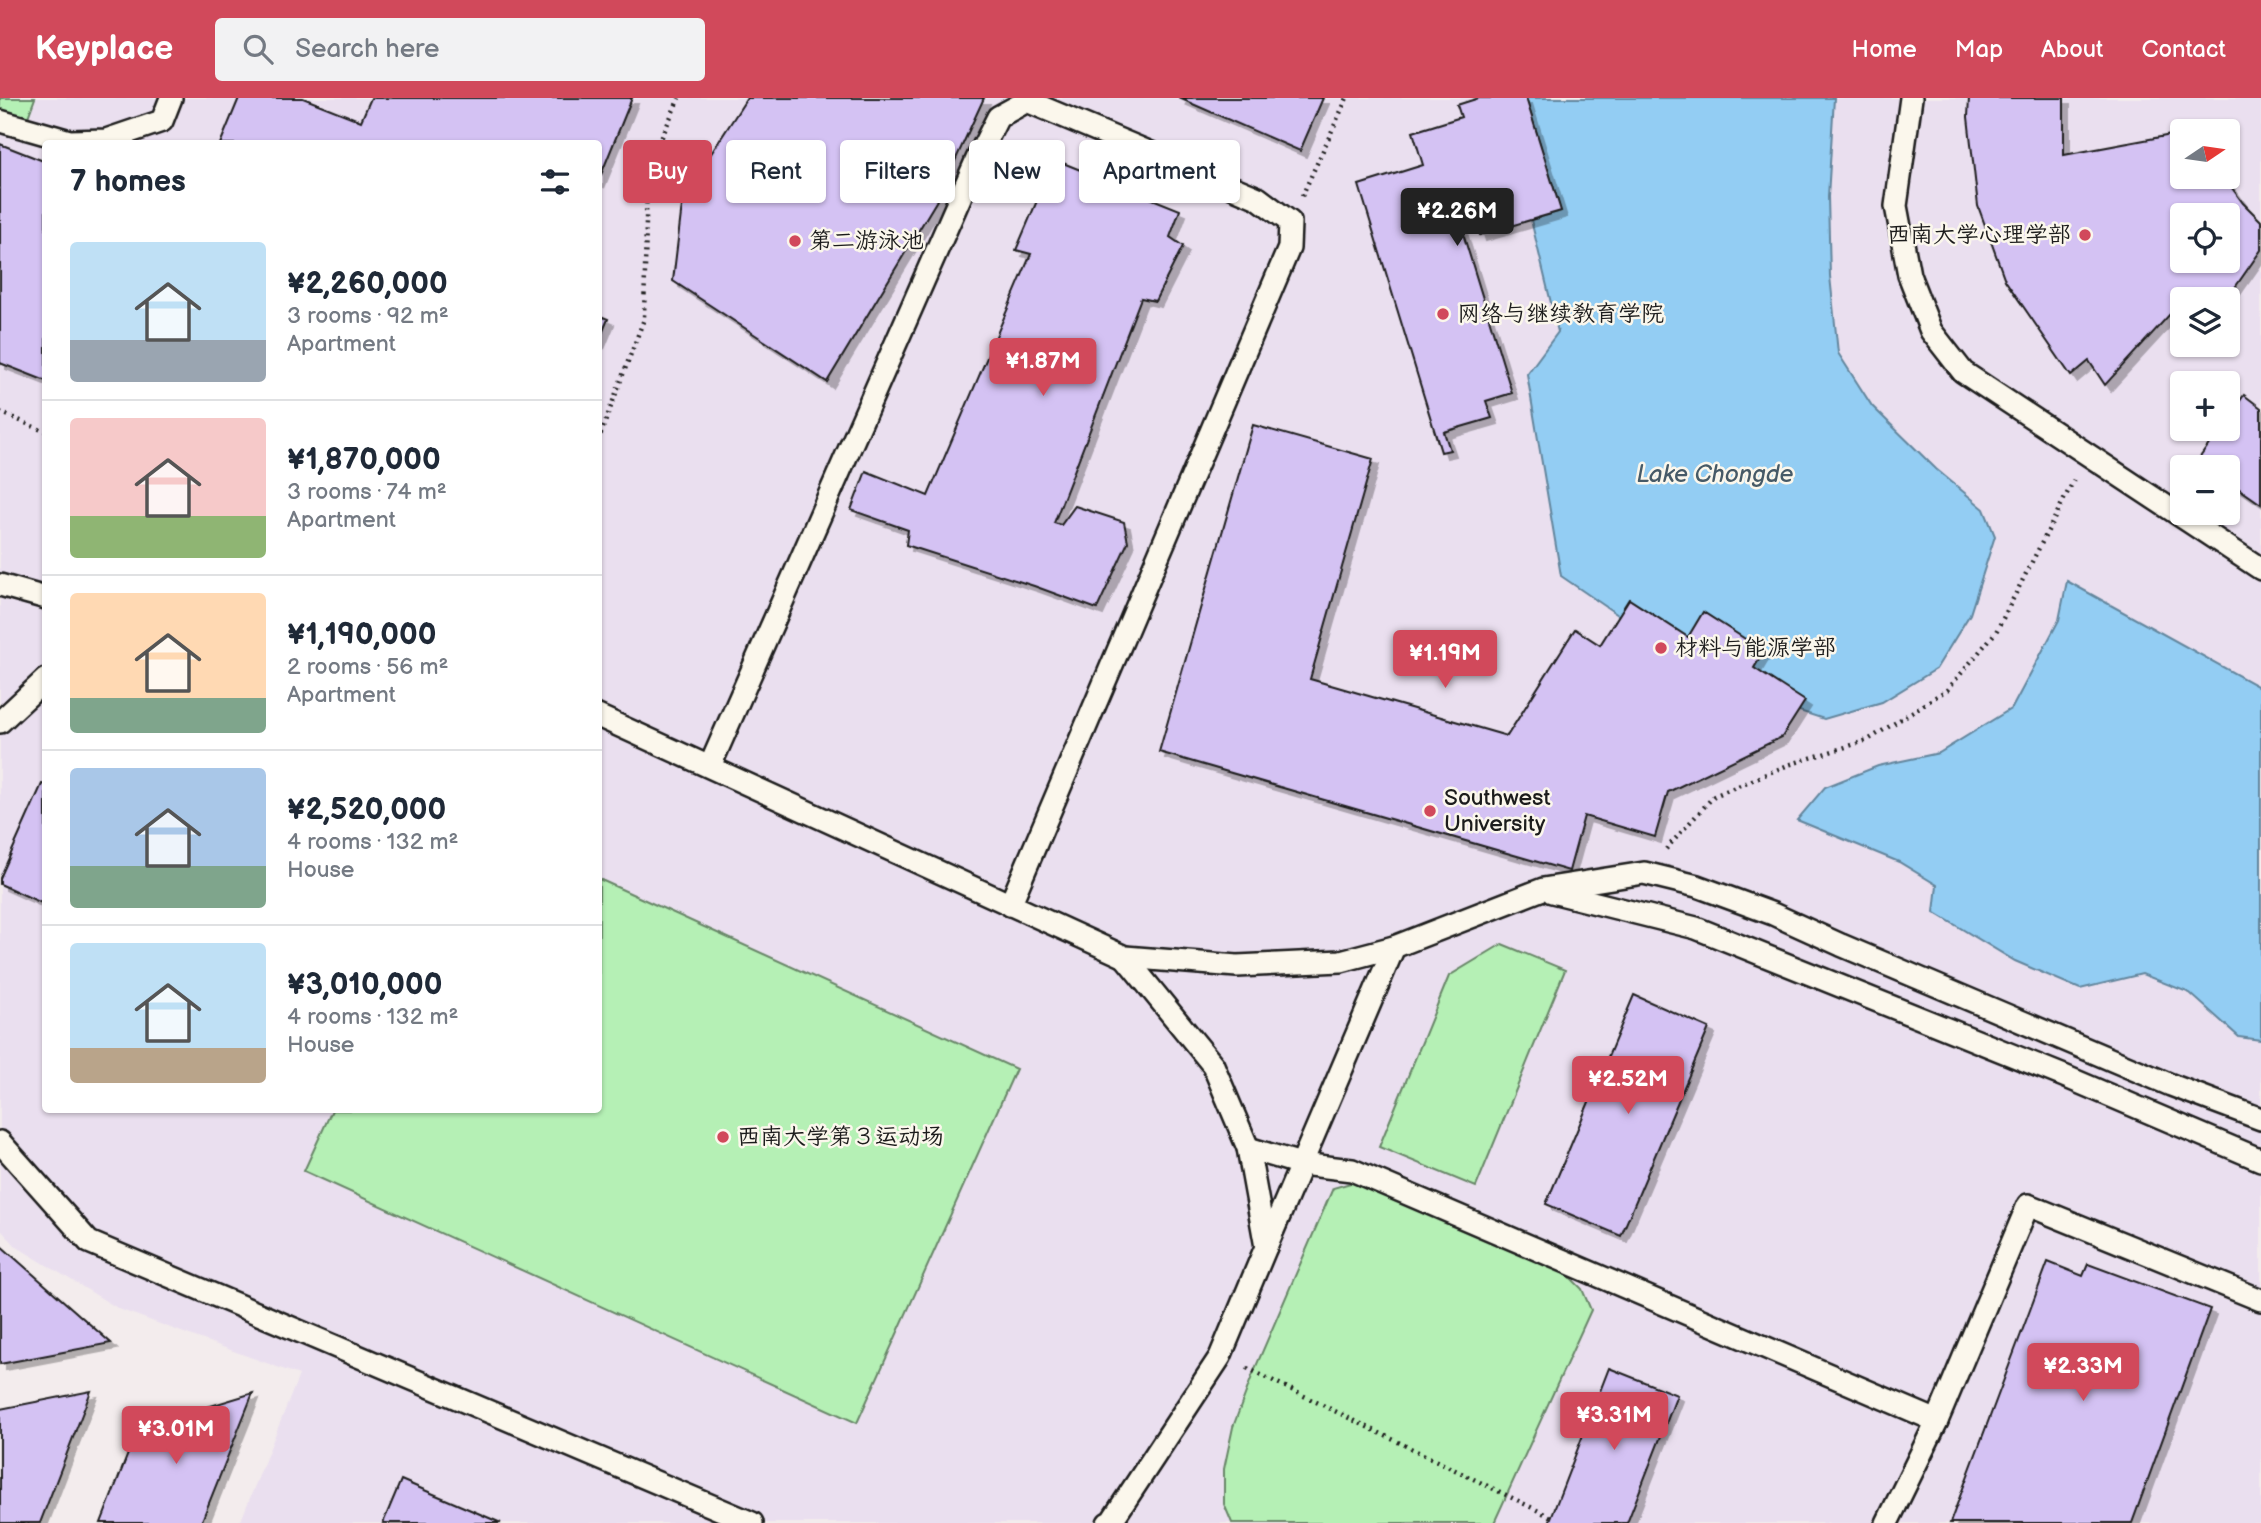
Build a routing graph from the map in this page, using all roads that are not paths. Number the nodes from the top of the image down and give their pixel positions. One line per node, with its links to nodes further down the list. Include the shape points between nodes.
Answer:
1 (171, 98): 5 (lane, via 162,121)
2 (1911, 98): 6 (lane, via 1896,206 1909,275 1931,331 1963,372)
3 (0, 121): 4 (lane)
4 (66, 140)
5 (106, 140)
6 (2261, 569)
7 (0, 585): 8 (lane)
8 (42, 597)
9 (42, 684): 11 (lane)
10 (602, 718): 12 (lane)
11 (0, 722)
12 (710, 766): 14 (lane); 14 (lane, via 998,117 1027,101 1258,198 1290,222 1289,248)
13 (1544, 890): 15 (lane); 17 (lane, via 1644,873 1697,886); 20 (lane, via 1696,928)
14 (1010, 905): 16 (lane)
15 (1394, 947): 16 (lane, via 1341,961 1237,966); 21 (lane)
16 (1125, 957): 19 (lane, via 1213,1065)
17 (2261, 1119)
18 (0, 1142): 25 (lane, via 89,1242)
19 (1248, 1148): 21 (lane); 22 (lane)
20 (2261, 1160)
21 (1301, 1164): 22 (lane); 24 (lane, via 1352,1170)
22 (1266, 1247): 26 (lane, via 1220,1357)
23 (2261, 1300): 24 (lane, via 2028,1205)
24 (1937, 1421): 27 (lane)
25 (752, 1523)
26 (1110, 1523)
27 (1887, 1523)

